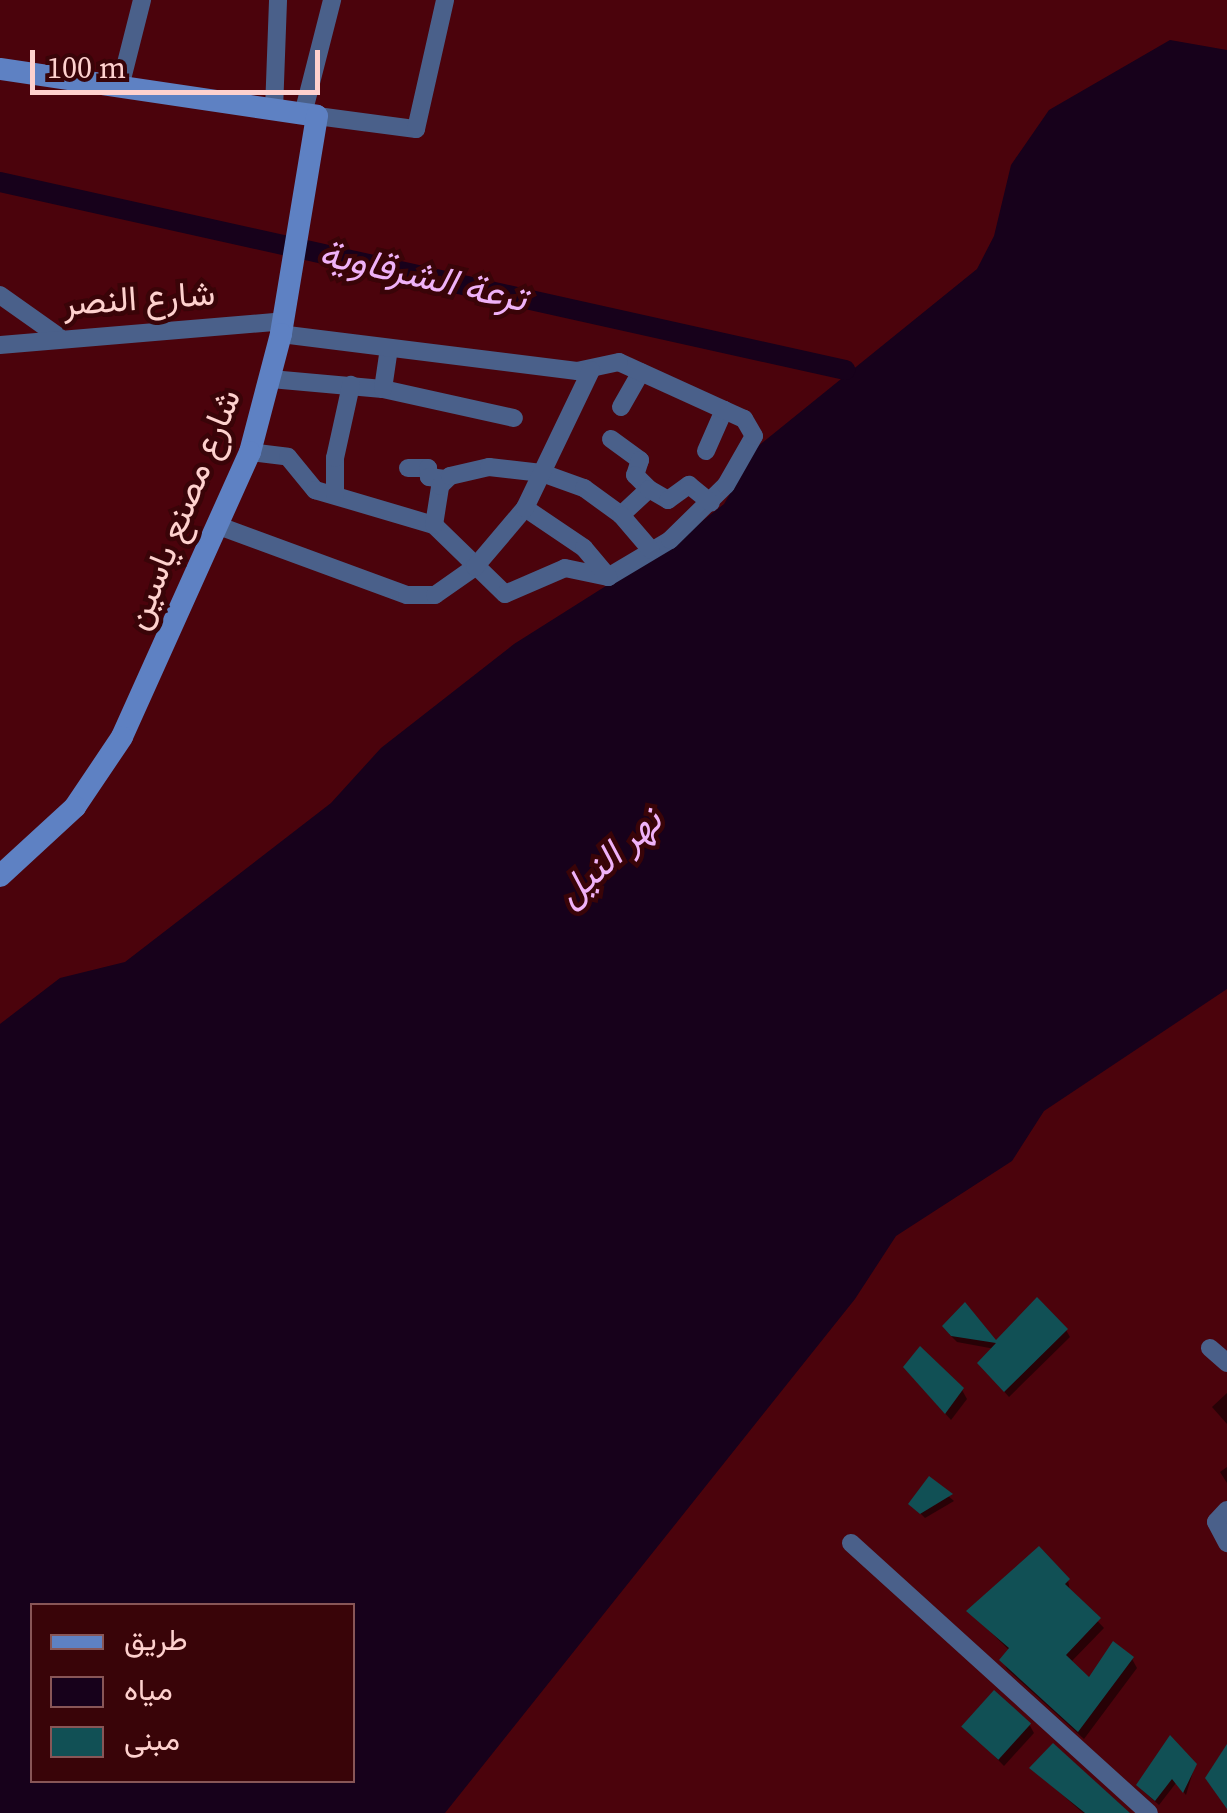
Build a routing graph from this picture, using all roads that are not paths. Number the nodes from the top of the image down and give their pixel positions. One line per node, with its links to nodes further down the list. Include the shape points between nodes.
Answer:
1 (142, 0): 6 (street)
2 (278, 0): 7 (street)
3 (332, 0): 8 (street)
4 (445, 0): 8 (street, via 416,129)
5 (0, 69): 6 (main road)
6 (120, 87): 7 (main road)
7 (274, 110): 8 (main road)
8 (310, 115): 10 (main road, شارع مصنع ياسين)
9 (0, 295): 11 (street)
10 (282, 328): 11 (street, شارع النصر); 13 (street, شارع النصر); 16 (main road, شارع مصنع ياسين)
11 (58, 336): 12 (street, شارع النصر)
12 (0, 345)
13 (389, 348): 14 (street, شارع النصر); 18 (street)
14 (591, 370): 15 (street, شارع النصر, via 607,361); 26 (street)
15 (641, 372): 19 (street); 20 (street, شارع النصر)
16 (271, 379): 17 (street); 24 (main road, شارع مصنع ياسين)
17 (351, 384): 18 (street); 29 (street, via 335,458)
18 (383, 389): 21 (street)
19 (621, 406)
20 (724, 410): 23 (street); 30 (street, شارع النصر, via 754,429 740,465)
21 (514, 418)
22 (612, 438): 28 (street, via 640,460 635,474)
23 (706, 450)
24 (250, 452): 29 (street, via 288,457 306,486); 34 (main road, شارع مصنع ياسين)
25 (408, 468): 27 (street)
26 (542, 473): 27 (street, via 477,468); 31 (street); 32 (street, via 584,488)
27 (445, 478): 33 (street)
28 (649, 489): 30 (street, via 668,500 689,484); 32 (street)
29 (335, 495): 33 (street)
30 (711, 503): 35 (street)
31 (525, 508): 36 (street); 37 (street, via 570,536)
32 (621, 514): 35 (street)
33 (434, 525): 36 (street)
34 (219, 526): 36 (street, via 421,597 447,590); 38 (main road, شارع مصنع ياسين, via 100,773 46,838)
35 (651, 550): 37 (street)
36 (475, 567): 37 (street, via 497,592 510,594 565,568)
37 (608, 578)
38 (0, 876)
39 (1210, 1348): 40 (street)
40 (1227, 1363)
41 (1227, 1510): 42 (street, via 1216,1522)
42 (1223, 1540)
43 (852, 1542): 44 (street)
44 (1149, 1813)

